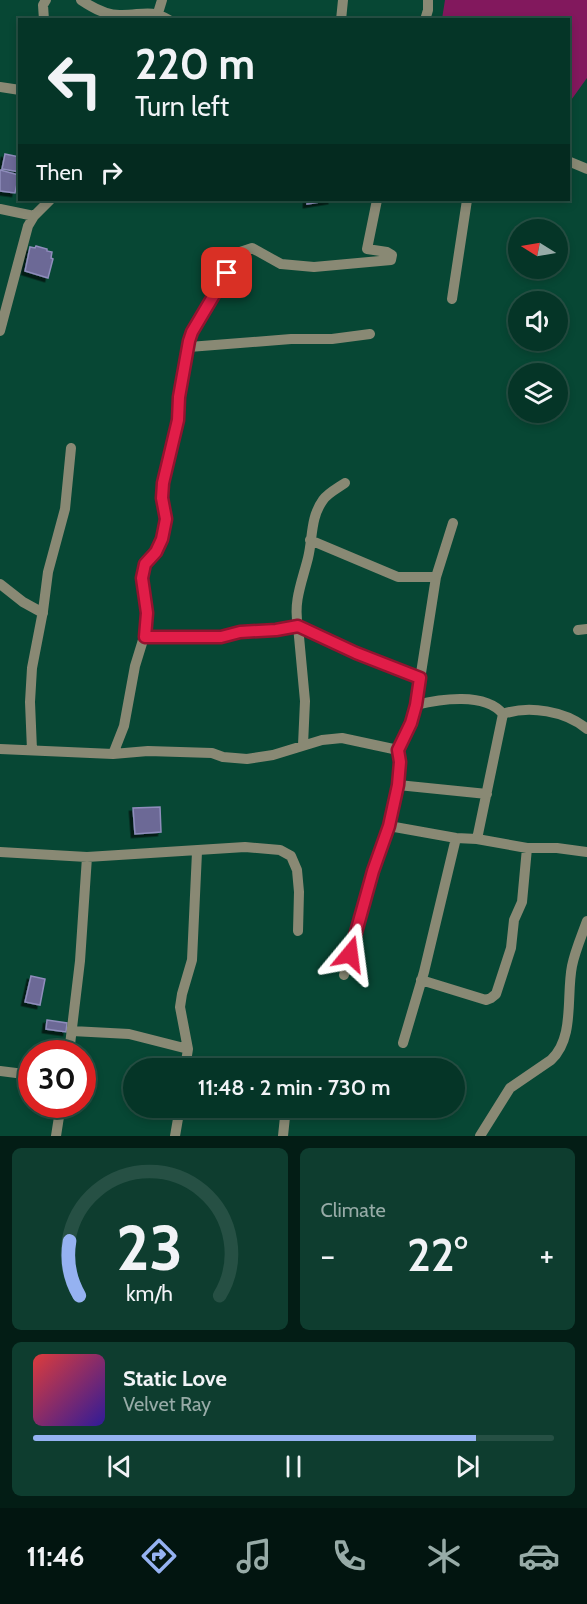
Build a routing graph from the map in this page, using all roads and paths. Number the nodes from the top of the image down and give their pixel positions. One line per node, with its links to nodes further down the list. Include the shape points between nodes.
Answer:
1 (46, 0): 7 (street)
2 (81, 0): 6 (street, via 106,13)
3 (162, 0): 6 (street)
4 (343, 0): 9 (street)
5 (428, 0): 10 (street)
6 (158, 13): 8 (street)
7 (44, 18)
8 (166, 18)
9 (341, 18)
10 (426, 18)
11 (0, 87): 12 (street)
12 (18, 90)
13 (570, 162): 14 (street)
14 (587, 168)
15 (49, 201): 19 (street)
16 (377, 201): 23 (street, via 367,249 387,252 392,255 391,260 314,267 281,264 252,248 240,252 192,332)
17 (467, 201): 20 (street)
18 (0, 209): 19 (street)
19 (34, 216): 21 (street)
20 (452, 299)
21 (0, 331)
22 (370, 334): 23 (street)
23 (189, 347): 32 (street, via 163,483 166,519 162,539 145,564 142,578 147,613)
24 (71, 448): 30 (street, via 65,509 48,572)
25 (345, 483): 27 (street, via 324,499)
26 (453, 523): 28 (street)
27 (310, 540): 28 (street, via 398,577); 31 (street, via 298,589)
28 (436, 577): 33 (street)
29 (0, 584): 30 (street)
30 (43, 613): 39 (street, via 32,668)
31 (298, 626): 32 (street, via 221,637); 33 (street); 37 (street, via 305,701)
32 (145, 637): 41 (street, via 135,666 124,726)
33 (420, 678): 34 (street)
34 (416, 705): 35 (street, via 459,699 483,702); 40 (street)
35 (503, 714): 36 (street, via 516,709 552,713); 43 (street)
36 (587, 729)
37 (303, 745): 40 (street, via 342,738); 41 (street, via 259,759 234,759 212,753)
38 (0, 749): 39 (street)
39 (32, 750): 41 (street)
40 (398, 750): 42 (street)
41 (113, 754)
42 (398, 785): 43 (street); 44 (street)
43 (487, 794): 46 (street)
44 (389, 826): 45 (street); 54 (street)
45 (456, 838): 46 (street); 55 (street)
46 (477, 839): 47 (street)
47 (527, 848): 50 (street); 55 (street, via 522,902 496,994 486,999)
48 (0, 852): 51 (street)
49 (197, 852): 51 (street); 53 (street, via 262,848 291,856 297,870); 59 (street, via 192,960 180,1007)
50 (587, 852)
51 (87, 857): 56 (street)
52 (587, 921): 69 (street, via 572,964 566,1038 557,1055 510,1088)
53 (298, 931)
54 (344, 975)
55 (421, 980): 58 (street)
56 (72, 1031): 57 (street); 59 (street, via 129,1034)
57 (71, 1040)
58 (403, 1043)
59 (188, 1049): 60 (street)
60 (188, 1058)
61 (0, 1071): 62 (street)
62 (18, 1073)
63 (59, 1118): 66 (street)
64 (178, 1118): 67 (street)
65 (285, 1118): 68 (street)
66 (56, 1136)
67 (175, 1136)
68 (283, 1136)
69 (480, 1136)

